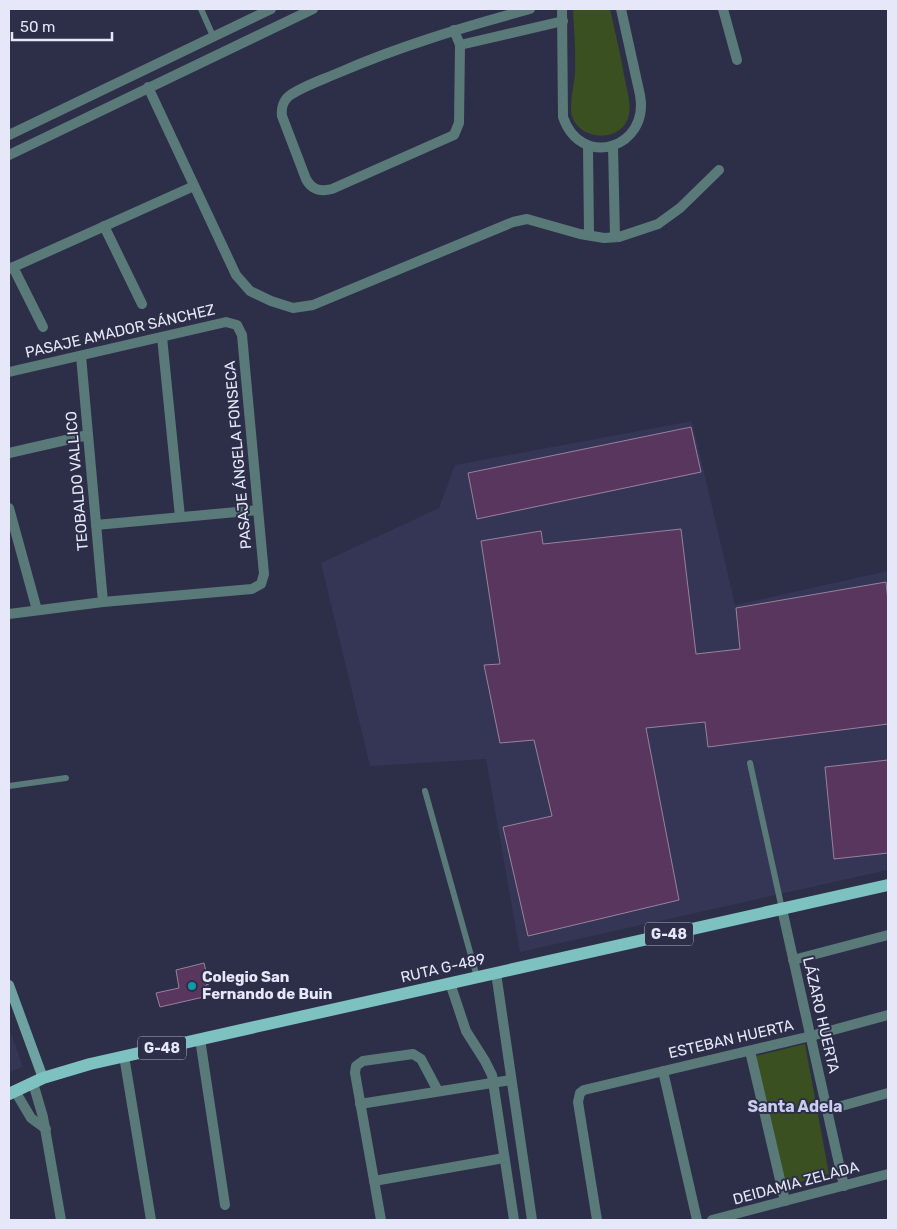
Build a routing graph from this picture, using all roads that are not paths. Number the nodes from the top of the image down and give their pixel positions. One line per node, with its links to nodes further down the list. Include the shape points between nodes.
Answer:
1 (201, 9): 10 (lane)
2 (271, 9): 10 (street)
3 (313, 9): 13 (street)
4 (530, 9): 9 (street)
5 (562, 9): 8 (street)
6 (620, 9): 18 (street, via 642,108 633,132)
7 (723, 9): 12 (street)
8 (563, 21): 11 (street); 17 (street, via 563,117 574,138)
9 (454, 30): 11 (street); 11 (street, via 343,71 300,90 286,100 282,105 282,116 310,185 320,191 332,189 454,135 459,123)
10 (213, 36): 14 (street)
11 (460, 45)
12 (738, 60)
13 (148, 87): 15 (street); 21 (street)
14 (96, 92): 15 (street); 16 (street)
15 (103, 108): 19 (street)
16 (9, 135)
17 (588, 146): 18 (street); 23 (street)
18 (612, 146): 24 (street)
19 (9, 155)
20 (719, 170): 24 (street, via 680,208 658,224)
21 (194, 186): 22 (street); 23 (street, via 236,275 250,291 293,308 313,305 513,222 527,219)
22 (104, 226): 25 (street); 26 (street)
23 (589, 236): 24 (street)
24 (615, 237)
25 (11, 268): 28 (street)
26 (142, 304)
27 (237, 325): 29 (street, PASAJE AMADOR SÁNCHEZ, via 226,322); 35 (street, PASAJE ÁNGELA FONSECA, via 242,335)
28 (43, 326)
29 (162, 337): 30 (street, PASAJE AMADOR SÁNCHEZ); 36 (street)
30 (81, 356): 31 (street, PASAJE AMADOR SÁNCHEZ); 32 (street, TEOBALDO VALLICO)
31 (9, 372)
32 (88, 435): 33 (street); 37 (street, TEOBALDO VALLICO)
33 (9, 453)
34 (9, 508): 39 (street)
35 (258, 510): 36 (street); 38 (street, PASAJE ÁNGELA FONSECA, via 264,574 261,584 252,589)
36 (180, 517): 37 (street)
37 (96, 525): 38 (street, TEOBALDO VALLICO)
38 (103, 602): 39 (street)
39 (37, 610): 40 (street)
40 (9, 614)
41 (750, 763): 46 (lane)
42 (66, 778): 43 (lane)
43 (9, 786)
44 (425, 791): 50 (lane)
45 (888, 885): 46 (main road, RUTA G-489 / G-48)
46 (782, 909): 48 (street, LÁZARO HUERTA); 49 (main road, RUTA G-489 / G-48)
47 (888, 935): 48 (street)
48 (794, 960): 54 (street, LÁZARO HUERTA)
49 (496, 973): 50 (main road, RUTA G-489 / G-48); 59 (street)
50 (476, 977): 51 (main road, RUTA G-489 / G-48)
51 (450, 983): 55 (main road, RUTA G-489 / G-48); 61 (street, via 462,1022 489,1067)
52 (9, 985): 60 (main road)
53 (888, 1015): 54 (street, ESTEBAN HUERTA)
54 (811, 1036): 56 (street, ESTEBAN HUERTA); 66 (street, LÁZARO HUERTA)
55 (200, 1039): 57 (main road, RUTA G-489 / G-48); 73 (street)
56 (750, 1050): 58 (street, ESTEBAN HUERTA); 72 (street)
57 (124, 1056): 60 (main road, RUTA G-489 / G-48); 75 (street)
58 (663, 1071): 79 (street, ESTEBAN HUERTA, via 588,1088 580,1093 578,1102); 80 (street)
59 (511, 1080): 61 (street); 78 (street)
60 (38, 1081): 63 (main road, RUTA G-489 / G-48); 67 (street)
61 (493, 1083): 62 (street); 68 (street)
62 (438, 1091): 65 (street); 65 (street, via 421,1059 413,1054 363,1061 356,1066 355,1073)
63 (12, 1092): 67 (street, via 36,1122)
64 (888, 1093): 66 (street)
65 (360, 1104): 70 (street)
66 (827, 1110): 71 (street, LÁZARO HUERTA)
67 (46, 1129): 74 (street)
68 (504, 1158): 70 (street); 77 (street)
69 (888, 1174): 71 (street, DEIDAMIA ZELADA)
70 (374, 1181): 76 (street)
71 (844, 1186): 72 (street, DEIDAMIA ZELADA)
72 (785, 1201): 81 (street, DEIDAMIA ZELADA)
73 (225, 1205)
74 (61, 1220)
75 (151, 1220)
76 (381, 1220)
77 (514, 1220)
78 (532, 1220)
79 (597, 1220)
80 (697, 1220)
81 (712, 1220)

